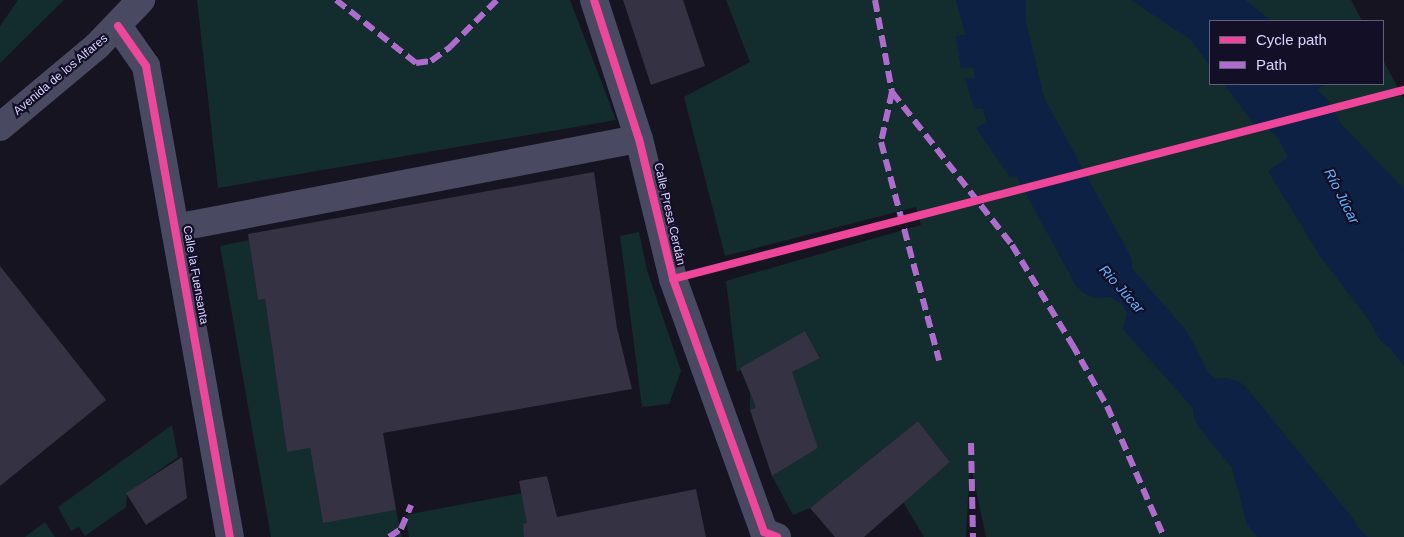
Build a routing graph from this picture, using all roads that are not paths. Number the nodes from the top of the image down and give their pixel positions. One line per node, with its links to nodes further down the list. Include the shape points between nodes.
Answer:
1 (141, 0): 3 (street, Avenida de los Alfares)
2 (594, 0): 5 (street, Calle Presa Cerdán)
3 (118, 26): 4 (street, Avenida de los Alfares); 6 (street, Calle la Fuensanta, via 146,66)
4 (0, 127)
5 (639, 138): 6 (street); 8 (street, Calle Presa Cerdán, via 672,279 764,532)
6 (176, 228): 7 (street, Calle la Fuensanta)
7 (230, 537)
8 (776, 537)

